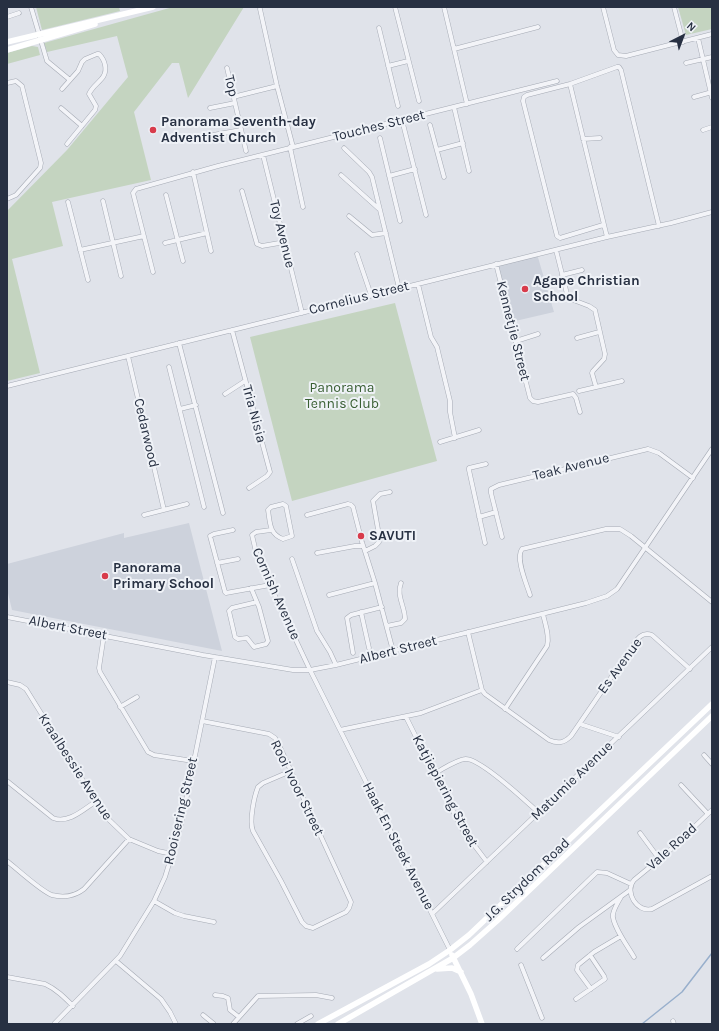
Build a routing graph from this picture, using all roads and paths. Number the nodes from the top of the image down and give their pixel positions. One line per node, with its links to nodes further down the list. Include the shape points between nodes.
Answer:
1 (31, 7): 14 (street)
2 (153, 7): 8 (street)
3 (395, 7): 23 (street)
4 (444, 7): 19 (street)
5 (603, 7): 18 (street, via 614,50 618,55 626,56)
6 (674, 7): 18 (street)
7 (260, 8): 31 (street)
8 (139, 10): 14 (street); 16 (street)
9 (19, 14): 10 (street)
10 (7, 17)
11 (538, 27): 19 (street)
12 (379, 28): 25 (street)
13 (712, 34): 15 (street)
14 (38, 35): 16 (street); 17 (street)
15 (698, 38): 18 (street); 22 (street)
16 (40, 41): 20 (street); 27 (street, via 48,63)
17 (7, 42)
18 (683, 42)
19 (454, 49): 39 (street)
20 (7, 50)
21 (712, 56): 22 (street)
22 (703, 59): 24 (street); 33 (street)
23 (408, 61): 25 (street); 37 (street)
24 (686, 63)
25 (388, 66): 40 (street)
26 (227, 68): 35 (street, Top)
27 (70, 80): 32 (street); 46 (street, via 85,59 99,54 103,59 105,75 89,94 96,106 95,110)
28 (557, 81): 39 (street, Touches Street)
29 (7, 83): 69 (street, via 16,81 22,86 41,163 40,168 16,195)
30 (570, 84): 53 (street); 78 (street, via 527,95 523,101 557,236 560,238); 79 (street, via 617,66 620,68)
31 (277, 86): 35 (street); 56 (street)
32 (62, 89)
33 (711, 92): 34 (street); 36 (street)
34 (694, 96)
35 (233, 97): 38 (street, Top)
36 (712, 98)
37 (418, 102)
38 (235, 103): 43 (street); 48 (street, Top)
39 (467, 104): 41 (street, Touches Street)
40 (398, 106)
41 (454, 107): 44 (street, Touches Street); 55 (street)
42 (61, 108): 46 (street)
43 (210, 108)
44 (402, 120): 56 (street, Touches Street); 61 (street)
45 (430, 125): 58 (street)
46 (82, 126): 54 (street)
47 (712, 127): 49 (street)
48 (241, 130): 50 (street); 59 (street, Top)
49 (703, 130)
50 (213, 135)
51 (380, 138): 65 (street)
52 (600, 138): 53 (street)
53 (583, 139): 78 (street)
54 (67, 144)
55 (463, 144): 58 (street); 62 (street)
56 (292, 147): 60 (street, Touches Street); 72 (street)
57 (344, 148): 73 (street, via 370,174)
58 (437, 150): 66 (street)
59 (246, 151)
60 (262, 155): 63 (street, Touches Street); 86 (street, Toy Avenue)
61 (414, 169): 65 (street); 75 (street)
62 (469, 171)
63 (193, 172): 80 (street); 82 (street, Touches Street, via 136,189 133,193)
64 (341, 175): 73 (street)
65 (389, 176): 77 (street)
66 (444, 178)
67 (242, 192): 86 (street, via 257,244 262,246)
68 (166, 196): 84 (street)
69 (7, 199)
70 (103, 201): 85 (street)
71 (68, 202): 88 (street)
72 (303, 207)
73 (379, 209): 81 (street)
74 (712, 212): 79 (street, Cornelius Street)
75 (426, 215)
76 (349, 216): 81 (street, via 372,235)
77 (400, 221)
78 (603, 225): 83 (street)
79 (659, 226): 83 (street, Cornelius Street)
80 (207, 233): 84 (street); 90 (street)
81 (386, 233): 100 (street)
82 (144, 236): 85 (street); 95 (street)
83 (607, 237): 89 (street, Cornelius Street)
84 (178, 240): 87 (street); 92 (street)
85 (113, 242): 88 (street); 97 (street)
86 (285, 242): 102 (street, Toy Avenue)
87 (165, 243)
88 (80, 250): 98 (street)
89 (556, 250): 93 (street, Cornelius Street); 96 (street)
90 (211, 251)
91 (357, 254): 101 (street)
92 (183, 261)
93 (496, 264): 99 (street, Cornelius Street); 107 (street, Kennetjie Street)
94 (582, 270): 96 (street)
95 (153, 272)
96 (562, 275): 104 (street, via 568,298 595,310)
97 (122, 276)
98 (88, 280)
99 (418, 284): 100 (street, Cornelius Street); 121 (street, via 450,401)
100 (399, 288): 101 (street, Cornelius Street)
101 (371, 295): 102 (street, Cornelius Street)
102 (302, 313): 103 (street, Cornelius Street)
103 (232, 330): 108 (street, Cornelius Street); 111 (street, Tria Nisia)
104 (599, 332): 106 (street); 114 (street, via 605,354 592,373)
105 (538, 334): 107 (street)
106 (576, 338)
107 (516, 341): 119 (street, Kennetjie Street, via 530,398 538,402 573,394)
108 (179, 343): 109 (street, Cornelius Street); 117 (street)
109 (128, 356): 113 (street, Cornelius Street); 130 (street, Cedarwood)
110 (169, 367): 118 (street)
111 (245, 381): 116 (street); 126 (street, Tria Nisia, via 270,472)
112 (622, 381): 114 (street)
113 (7, 386)
114 (596, 387): 115 (street)
115 (579, 391)
116 (225, 394)
117 (196, 405): 118 (street); 132 (street)
118 (180, 410): 129 (street)
119 (580, 412)
120 (479, 430): 121 (street)
121 (455, 438): 122 (street)
122 (440, 442)
123 (712, 449): 125 (street, Albert Street)
124 (486, 464): 135 (street, via 469,468)
125 (692, 478): 131 (street, Teak Avenue, via 659,453 644,449 496,486 491,490); 141 (street, Albert Street)
126 (249, 488)
127 (390, 492): 140 (street, via 380,494 373,501 379,542 377,545)
128 (187, 504): 130 (street)
129 (204, 507)
130 (164, 510): 133 (street)
131 (496, 512): 135 (street); 138 (street, Teak Avenue)
132 (223, 513)
133 (144, 515)
134 (307, 515): 140 (street, via 351,505)
135 (479, 517): 139 (street)
136 (233, 530): 145 (street, via 210,536)
137 (271, 530): 137 (street, via 281,539 292,537 284,504 268,510); 148 (street, Cornish Avenue, via 256,532 252,537)
138 (502, 537)
139 (485, 543)
140 (364, 546): 142 (street); 146 (street)
141 (645, 548): 151 (street, via 626,532 613,528 524,548 520,552 520,560); 153 (street); 156 (street, Albert Street, via 612,594)
142 (317, 554)
143 (292, 558): 166 (street, via 317,631)
144 (238, 559): 145 (street)
145 (217, 563): 149 (street, via 225,592)
146 (375, 583): 150 (street); 154 (street)
147 (401, 583): 158 (street, via 399,590 405,619 401,623)
148 (270, 585): 149 (street); 168 (street, Cornish Avenue)
149 (251, 588): 152 (street)
150 (329, 595)
151 (530, 595)
152 (257, 602): 152 (street, via 268,641 254,647 247,638 235,637 229,611)
153 (712, 602)
154 (382, 607): 155 (street); 158 (street)
155 (361, 612): 162 (street); 164 (street, via 347,618)
156 (544, 614): 159 (street, Albert Street); 174 (street, via 548,634 547,646)
157 (7, 617): 160 (street, Albert Street)
158 (387, 626): 163 (street)
159 (468, 632): 163 (street, Albert Street); 170 (street)
160 (104, 635): 165 (street, Albert Street); 173 (street, via 99,670)
161 (712, 647): 167 (street, Matumie Avenue)
162 (369, 648)
163 (392, 651): 166 (street, Albert Street)
164 (353, 653)
165 (215, 657): 168 (street, Albert Street, via 293,670); 177 (street, Rooisering Street)
166 (336, 665): 168 (street, Albert Street)
167 (690, 669): 178 (street, Es Avenue, via 652,635 642,635); 180 (street, Matumie Avenue)
168 (310, 670): 179 (street, Haak En Steek Avenue)
169 (7, 682): 188 (street, Kraalbessie Avenue, via 26,689)
170 (482, 690): 174 (street); 176 (street)
171 (136, 697): 173 (street)
172 (712, 704): 207 (street, J.G. Strydom Road, via 480,925)
173 (120, 707): 182 (street, via 150,753)
174 (505, 709): 178 (street, Es Avenue, via 549,740 559,743 569,738)
175 (712, 716): 210 (street, J.G. Strydom Road, via 475,942)
176 (406, 717): 179 (street); 185 (street, Katjiepiering Street)
177 (202, 721): 182 (street, Rooisering Street); 184 (street, Rooi Ivoor Street, via 272,736)
178 (580, 724): 180 (street)
179 (340, 730): 203 (street, Haak En Steek Avenue)
180 (619, 737): 190 (street, Matumie Avenue)
181 (704, 755): 183 (street)
182 (193, 761): 194 (street, Rooisering Street, via 181,825)
183 (712, 764)
184 (291, 771): 184 (street, Rooi Ivoor Street, via 351,902 342,914 311,928 302,922 253,831 251,821 258,787)
185 (435, 773): 190 (street, via 464,759 474,760); 197 (street, Katjiepiering Street, via 465,833)
186 (7, 782): 188 (street, via 57,820 67,819)
187 (681, 785): 191 (street)
188 (96, 802): 193 (street, Kraalbessie Avenue, via 105,816)
189 (712, 810): 191 (street, Vale Road)
190 (539, 812): 197 (street, Matumie Avenue)
191 (708, 814): 195 (street, Vale Road)
192 (640, 833): 195 (street)
193 (129, 839): 194 (street, Kraalbessie Avenue); 196 (street, via 84,889 68,896 48,893)
194 (172, 854): 202 (street, Rooisering Street)
195 (660, 860): 199 (street, Vale Road)
196 (7, 861)
197 (487, 862): 203 (street, Matumie Avenue)
198 (712, 876): 200 (street, via 648,910 638,906)
199 (631, 884): 200 (street); 206 (street, via 607,873 597,872)
200 (630, 890): 201 (street)
201 (622, 894): 205 (street, via 612,916); 211 (street)
202 (154, 901): 204 (street, via 175,913); 212 (street, Rooisering Street)
203 (432, 914): 207 (street, Haak En Steek Avenue)
204 (214, 922)
205 (621, 936): 208 (street); 209 (street)
206 (517, 949)
207 (450, 950): 210 (street, Haak En Steek Avenue); 231 (street, J.G. Strydom Road)
208 (590, 955): 217 (street, via 577,968); 217 (street, via 605,978)
209 (634, 957)
210 (453, 958): 214 (street, J.G. Strydom Road); 215 (street, Haak En Steek Avenue)
211 (543, 958)
212 (116, 961): 221 (street, Rooisering Street); 227 (street, via 161,999)
213 (521, 965): 225 (street)
214 (433, 970): 215 (street, via 450,968); 232 (street, J.G. Strydom Road)
215 (461, 972): 233 (street, Haak En Steek Avenue)
216 (7, 977): 221 (street, via 50,986)
217 (591, 989): 220 (street)
218 (215, 996): 224 (street, via 228,998 230,1010)
219 (332, 998): 224 (street, via 316,995 260,996 254,999)
220 (576, 999)
221 (73, 1006): 226 (street, Rooisering Street)
222 (203, 1015): 228 (street)
223 (311, 1016): 230 (street)
224 (239, 1017): 229 (street)
225 (542, 1018)
226 (54, 1024)
227 (176, 1024)
228 (214, 1024)
229 (235, 1024)
230 (297, 1024)
231 (318, 1024)
232 (338, 1024)
233 (482, 1024)

